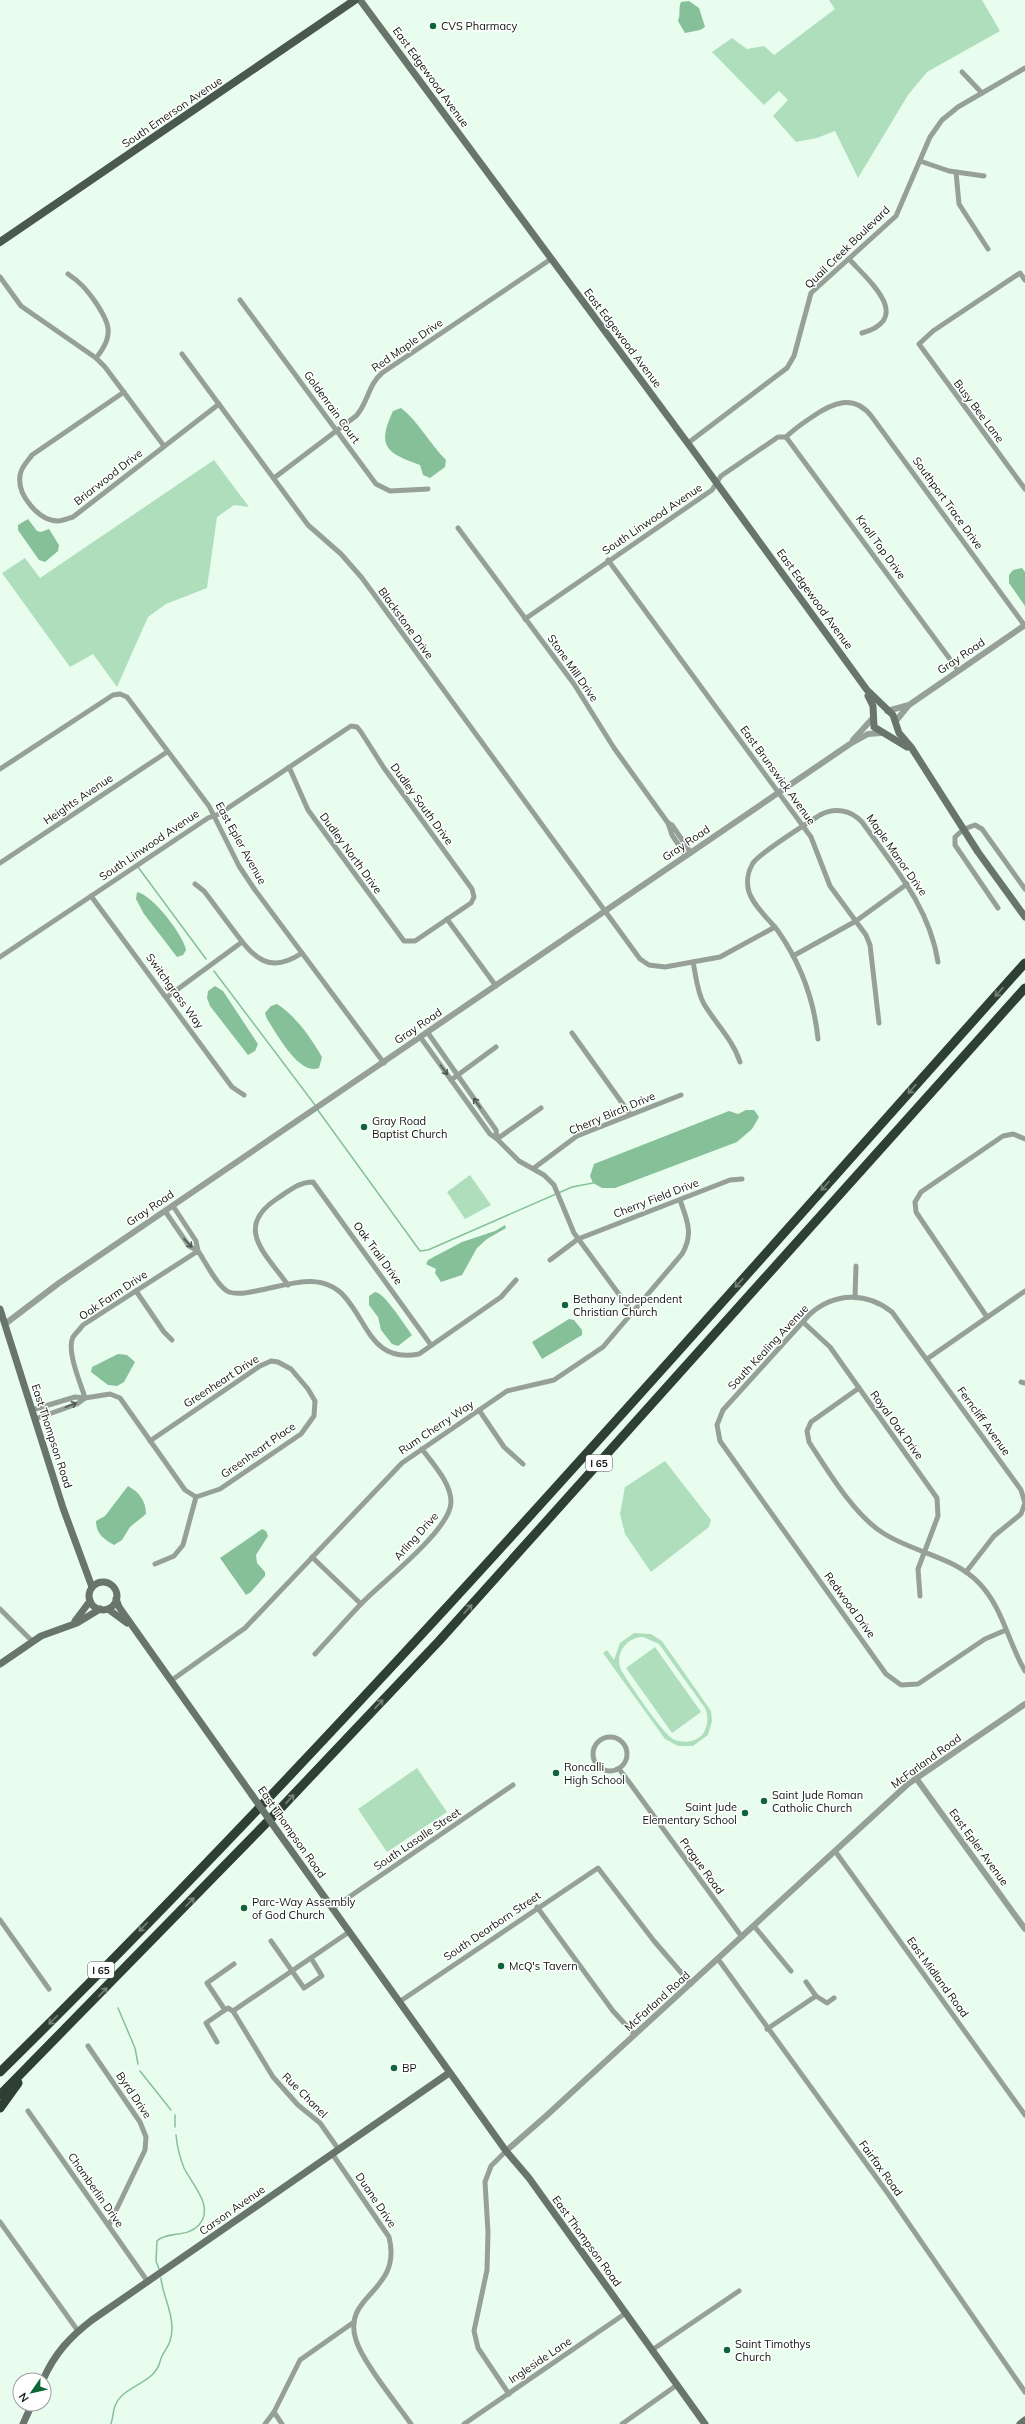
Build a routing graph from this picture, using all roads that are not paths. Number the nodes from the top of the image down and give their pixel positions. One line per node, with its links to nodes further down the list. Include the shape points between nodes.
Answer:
1 (355, 0): 9 (main road, South Emerson Avenue)
2 (360, 0): 12 (main road, East Edgewood Avenue)
3 (1025, 68): 5 (street, Quail Creek Boulevard)
4 (962, 72): 5 (street)
5 (982, 93): 6 (street, Quail Creek Boulevard, via 956,108 942,120 930,137)
6 (920, 161): 7 (street); 11 (street, Quail Creek Boulevard, via 896,216)
7 (956, 172): 8 (street); 10 (street, via 959,204)
8 (984, 176)
9 (0, 242)
10 (988, 249)
11 (849, 258): 17 (street, via 883,297 887,307 885,320 874,330); 25 (street, Quail Creek Boulevard, via 811,293 794,356 787,368)
12 (551, 259): 23 (street, Red Maple Drive, via 382,373 372,384 359,413); 25 (main road, East Edgewood Avenue)
13 (68, 274): 19 (street, via 82,283 107,320 108,336 105,346)
14 (0, 277): 19 (street, via 21,306)
15 (1025, 280): 30 (street, Busy Bee Lane, via 1020,273 933,331 919,344)
16 (240, 300): 23 (street, Goldenrain Court)
17 (862, 333)
18 (182, 354): 22 (street, Blackstone Drive)
19 (96, 358): 20 (street)
20 (124, 392): 26 (street); 26 (street, Briarwood Drive, via 32,455 20,476 21,488 30,505 42,516 58,521 73,517)
21 (847, 402): 24 (street, South Linwood Avenue, via 826,407); 34 (street, Southport Trace Drive, via 861,406 872,417)
22 (219, 404): 26 (street, Briarwood Drive); 27 (street, Blackstone Drive)
23 (336, 431): 27 (street, Red Maple Drive); 29 (street, Goldenrain Court, via 373,480 384,489)
24 (786, 437): 28 (street, South Linwood Avenue, via 778,437 721,476); 35 (street, Knoll Top Drive)
25 (688, 443): 28 (main road, East Edgewood Avenue)
26 (164, 446)
27 (274, 478): 59 (street, Blackstone Drive, via 308,525 341,554 359,575)
28 (717, 483): 32 (street, South Linwood Avenue, via 712,490); 36 (main road, East Edgewood Avenue)
29 (428, 489)
30 (1025, 489)
31 (458, 528): 33 (street, Stone Mill Drive)
32 (608, 560): 33 (street, South Linwood Avenue); 48 (street, East Brunswick Avenue)
33 (525, 619): 52 (street, Stone Mill Drive, via 580,693 614,748 668,823 672,835)
34 (1025, 626): 35 (street, Gray Road)
35 (958, 670): 37 (street, Gray Road)
36 (867, 690): 38 (main road, East Edgewood Avenue); 39 (main road, East Edgewood Avenue, via 873,706)
37 (909, 705): 38 (street, Gray Road); 40 (street, Gray Road)
38 (887, 711): 39 (main road, via 880,711); 40 (main road, via 893,715)
39 (872, 719): 42 (main road, via 874,727); 43 (street, Gray Road)
40 (895, 722): 42 (main road, via 891,730); 45 (main road, via 899,733)
41 (351, 726): 46 (street, South Linwood Avenue); 61 (street, Dudley South Drive, via 357,727 361,732 384,768 472,889 474,897 471,903)
42 (881, 733): 43 (street, Gray Road, via 868,734); 45 (main road, via 896,739)
43 (850, 744): 48 (street, Gray Road)
44 (167, 752): 47 (street, East Epler Avenue, via 127,697 120,694 113,695); 49 (street, East Epler Avenue, via 209,806); 53 (street, Heights Avenue)
45 (913, 752): 51 (main road)
46 (289, 767): 49 (street, South Linwood Avenue, via 219,814); 61 (street, Dudley North Drive, via 308,810 400,938 408,942 415,941)
47 (0, 769)
48 (780, 792): 50 (street, East Brunswick Avenue); 52 (street, Gray Road)
49 (213, 815): 57 (street, South Linwood Avenue); 65 (street, East Epler Avenue, via 249,882)
50 (803, 828): 55 (street, Maple Manor Drive, via 828,811 842,810 852,814 862,822); 62 (street, East Brunswick Avenue, via 814,845 830,886); 63 (street, Maple Manor Drive, via 758,857 748,874 751,896)
51 (964, 829): 56 (street, via 975,825 982,829); 58 (street, via 955,837 955,845); 60 (main road)
52 (689, 854): 59 (street, Gray Road)
53 (0, 863)
54 (195, 884): 64 (street, via 204,891)
55 (907, 884): 62 (street); 69 (street, Maple Manor Drive, via 928,921)
56 (1025, 889)
57 (91, 896): 67 (street, South Linwood Avenue); 73 (street, Switchgrass Way)
58 (998, 908)
59 (605, 912): 68 (street, Blackstone Drive, via 645,963 665,968); 71 (street, Gray Road)
60 (1025, 917)
61 (447, 919): 71 (street)
62 (856, 921): 66 (street); 74 (street, East Brunswick Avenue, via 866,935 872,952 874,998)
63 (775, 927): 66 (street, Maple Manor Drive); 68 (street, Blackstone Drive, via 724,956)
64 (242, 942): 65 (street, via 257,958 267,963 292,960); 73 (street)
65 (302, 953): 81 (street, East Epler Avenue)
66 (793, 956): 78 (street, Maple Manor Drive, via 809,992)
67 (0, 957)
68 (693, 962): 80 (street, via 699,993 704,1004 736,1050)
69 (938, 962)
70 (1025, 963): 175 (highway, I 65, one-way to 175, via 427,1630 230,1840)
71 (496, 986): 75 (street, Gray Road)
72 (1025, 988): 177 (highway, I 65, one-way to 72, via 27,2070 439,1641)
73 (167, 997): 84 (street, Switchgrass Way, via 232,1087)
74 (879, 1023)
75 (428, 1033): 77 (street, Gray Road); 82 (street)
76 (572, 1033): 87 (street)
77 (421, 1038): 81 (street, Gray Road); 83 (street, one-way to 83)
78 (818, 1039)
79 (496, 1047): 82 (street)
80 (740, 1062)
81 (384, 1063): 93 (street, Gray Road)
82 (457, 1075): 83 (street); 88 (street, one-way to 82, via 496,1130)
83 (451, 1080): 88 (street, via 490,1134)
84 (244, 1095)
85 (681, 1095): 87 (street, Cherry Birch Drive)
86 (541, 1108): 88 (street)
87 (630, 1114): 90 (street, Cherry Birch Drive, via 577,1136)
88 (497, 1139): 90 (street, via 519,1161)
89 (1025, 1139): 106 (street, via 1011,1134 1004,1136 921,1192 916,1200 916,1209)
90 (534, 1168): 95 (street, via 557,1190 569,1224)
91 (742, 1179): 92 (street, Cherry Field Drive, via 730,1180)
92 (680, 1200): 95 (street, Cherry Field Drive); 105 (street, Rum Cherry Way, via 690,1229 689,1242 682,1254)
93 (173, 1206): 94 (street, Gray Road); 96 (street, via 196,1241)
94 (165, 1211): 96 (street, one-way to 96, via 189,1246); 108 (street, Gray Road, via 59,1283)
95 (578, 1239): 97 (street, Cherry Field Drive); 105 (street)
96 (198, 1250): 100 (street, via 219,1283 228,1292 241,1294); 101 (street, Oak Farm Drive)
97 (550, 1260)
98 (856, 1266): 103 (street)
99 (516, 1280): 110 (street, via 501,1297)
100 (288, 1285): 110 (street, via 308,1281 328,1283 345,1297 384,1351 401,1356 419,1354); 110 (street, Oak Trail Drive, via 254,1234 254,1223 266,1206 302,1182 313,1182)
101 (136, 1291): 109 (street); 114 (street, Oak Farm Drive, via 83,1325 73,1338 72,1354)
102 (1025, 1292): 106 (street)
103 (855, 1297): 107 (street, South Kealing Avenue, via 839,1298 826,1303); 111 (street, Ferncliff Avenue, via 877,1302 892,1312)
104 (0, 1309): 108 (main road, East Thompson Road)
105 (632, 1312): 116 (street, Rum Cherry Way, via 603,1347 560,1377 512,1389)
106 (987, 1317): 111 (street)
107 (803, 1322): 113 (street, Royal Oak Drive, via 827,1344); 118 (street, South Kealing Avenue, via 723,1410 718,1420)
108 (2, 1326): 115 (main road, East Thompson Road)
109 (172, 1340)
110 (431, 1345)
111 (927, 1359): 127 (street, Ferncliff Avenue, via 1024,1496 1020,1516 994,1536)
112 (302, 1382): 119 (street, Greenheart Drive, via 286,1364 266,1364); 122 (street, Greenheart Place, via 315,1401 316,1408 314,1416 301,1434 220,1489)
113 (859, 1388): 123 (street, Royal Oak Drive, via 937,1498 938,1516); 123 (street, via 812,1421 807,1429 810,1444 866,1519 891,1538)
114 (86, 1398): 115 (street, via 74,1397); 117 (street, one-way to 114, via 77,1404); 119 (street, via 110,1394 120,1398)
115 (32, 1410): 117 (main road, East Thompson Road)
116 (479, 1410): 120 (street, Rum Cherry Way); 121 (street, via 504,1447)
117 (35, 1418): 124 (main road, East Thompson Road)
118 (718, 1434): 138 (street, Redwood Drive, via 720,1441 893,1681 906,1685 920,1683 985,1639)
119 (150, 1441): 122 (street, via 186,1490)
120 (422, 1449): 125 (street, Rum Cherry Way, via 394,1469); 133 (street, Arling Drive, via 447,1485 451,1499 449,1512 444,1522 404,1565)
121 (523, 1464)
122 (196, 1497): 126 (street, via 183,1545 174,1556)
123 (924, 1552): 127 (street, via 950,1562); 130 (street, Royal Oak Drive, via 917,1576)
124 (80, 1554): 128 (main road, East Thompson Road); 129 (main road, East Thompson Road)
125 (312, 1557): 133 (street); 144 (street, Rum Cherry Way, via 241,1632)
126 (155, 1564)
127 (966, 1572): 138 (street, via 991,1598)
128 (100, 1582): 129 (main road); 131 (main road, via 112,1586)
129 (92, 1587): 132 (main road)
130 (920, 1596)
131 (116, 1599): 135 (main road); 139 (main road, East Thompson Road)
132 (90, 1601): 136 (main road); 137 (main road)
133 (361, 1604): 141 (street, Arling Drive)
134 (0, 1609): 140 (street)
135 (108, 1609): 136 (main road); 139 (main road, East Thompson Road, via 134,1629)
136 (100, 1610): 137 (main road)
137 (71, 1625): 140 (main road)
138 (1006, 1630): 143 (street)
139 (143, 1640): 144 (main road, East Thompson Road)
140 (33, 1642): 142 (main road)
141 (315, 1654)
142 (0, 1664)
143 (1025, 1671)
144 (172, 1680): 151 (main road, East Thompson Road, bridge)
145 (1025, 1704): 147 (street, McFarland Road)
146 (617, 1769): 146 (street, via 626,1759 623,1745 610,1738 600,1740 594,1748 595,1763 603,1769); 156 (street, Prague Road)
147 (916, 1778): 149 (street, McFarland Road); 154 (street, East Epler Avenue)
148 (513, 1785): 151 (street, South Lasalle Street)
149 (835, 1851): 153 (street, McFarland Road); 179 (street, East Midland Road)
150 (537, 1907): 164 (street, South Dearborn Street, via 598,1868 661,1950); 168 (street, South Dearborn Street); 172 (street, via 613,2011)
151 (333, 1908): 155 (main road, East Thompson Road)
152 (0, 1920): 165 (street)
153 (754, 1926): 156 (street, McFarland Road); 161 (street)
154 (1025, 1929)
155 (349, 1932): 158 (street); 168 (main road, East Thompson Road)
156 (742, 1937): 159 (street, McFarland Road)
157 (271, 1941): 162 (street)
158 (311, 1958): 162 (street); 162 (street, via 321,1973 321,1978 304,1988)
159 (718, 1959): 164 (street, McFarland Road); 171 (street, Fairfax Road)
160 (234, 1964): 169 (street, via 207,1983)
161 (791, 1971)
162 (292, 1972): 170 (street)
163 (806, 1982): 166 (street)
164 (691, 1984): 172 (street, McFarland Road)
165 (49, 1989)
166 (816, 1996): 167 (street, via 827,2003); 171 (street)
167 (834, 1998)
168 (399, 2002): 176 (main road, East Thompson Road)
169 (225, 2010): 170 (street, via 228,2008); 173 (street, via 206,2023)
170 (233, 2012): 181 (street, Rue Chanel, via 273,2077 298,2105 320,2123)
171 (767, 2029): 192 (street, Fairfax Road, via 889,2195)
172 (635, 2035): 180 (street, McFarland Road)
173 (217, 2042)
174 (88, 2046): 183 (street, Byrd Drive, via 140,2122 146,2137 145,2150)
175 (0, 2072)
176 (450, 2073): 180 (main road, East Thompson Road); 181 (main road, Carson Avenue)
177 (1, 2103)
178 (28, 2111): 183 (street, Chamberlin Drive)
179 (1025, 2115)
180 (506, 2151): 186 (main road, East Thompson Road); 193 (street, McFarland Road, via 491,2166 485,2182 487,2270 474,2331 478,2348)
181 (336, 2152): 184 (main road, Carson Avenue); 187 (street, Duane Drive, via 384,2227 391,2248 386,2276 362,2303)
182 (0, 2222): 188 (street)
183 (109, 2225): 184 (street, Chamberlin Drive)
184 (148, 2282): 188 (main road, Carson Avenue)
185 (739, 2291): 189 (street)
186 (626, 2313): 189 (main road, East Thompson Road); 193 (street, Ingleside Lane)
187 (354, 2322): 195 (street, via 300,2360); 200 (street, via 354,2335 360,2350)
188 (78, 2331): 190 (main road, Carson Avenue, via 56,2354)
189 (652, 2350): 191 (main road, East Thompson Road)
190 (47, 2372)
191 (677, 2385): 202 (street); 203 (main road, East Thompson Road)
192 (1025, 2392)
193 (509, 2394): 201 (street, Ingleside Lane)
194 (28, 2412): 197 (main road)
195 (274, 2412): 198 (street); 199 (street)
196 (1025, 2420): 204 (main road)
197 (23, 2424)
198 (265, 2424)
199 (282, 2424)
200 (411, 2424)
201 (464, 2424)
202 (622, 2424)
203 (705, 2424)
204 (1020, 2424)

